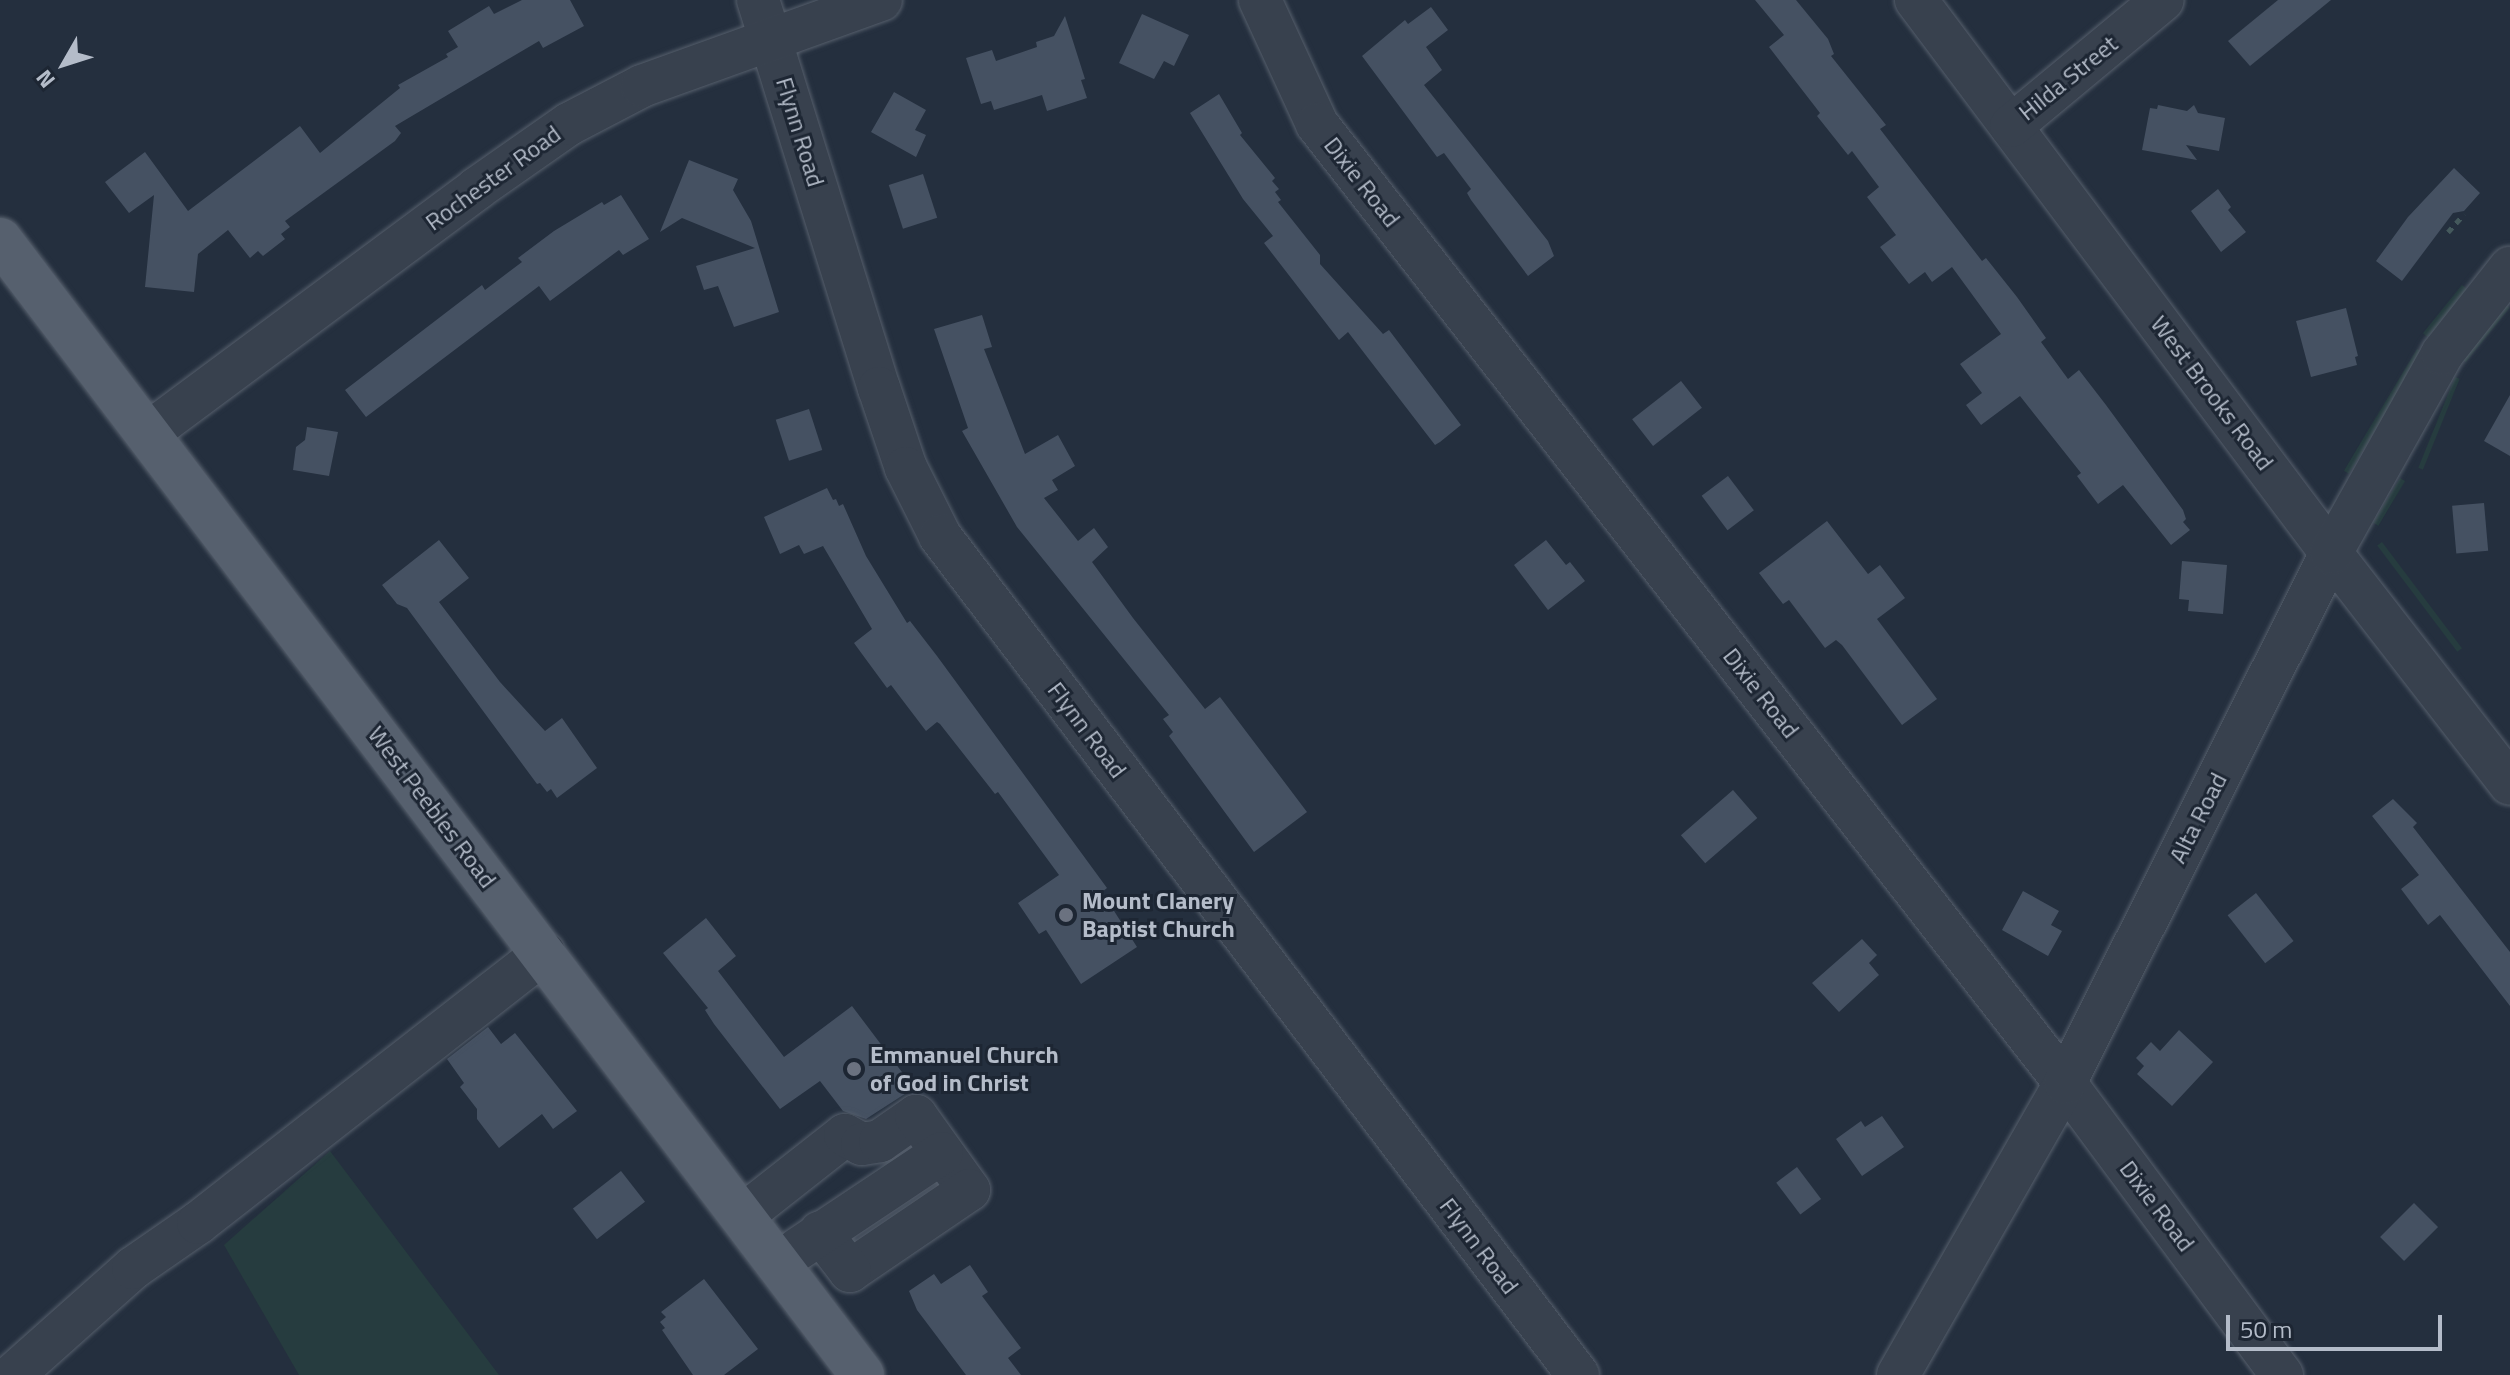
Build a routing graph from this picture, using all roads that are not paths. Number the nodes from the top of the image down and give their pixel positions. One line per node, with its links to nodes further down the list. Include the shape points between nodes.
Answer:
1 (758, 0): 6 (street, Flynn Road)
2 (881, 0): 6 (street, Rochester Road)
3 (1260, 0): 14 (street, Dixie Road, via 1317,124)
4 (1916, 0): 7 (street, West Brooks Road)
5 (2163, 0): 7 (street, Hilda Street)
6 (771, 41): 10 (street, Rochester Road, via 642,86 569,124); 19 (street, Flynn Road, via 906,468 940,536)
7 (2011, 126): 11 (street, West Brooks Road)
8 (0, 240): 10 (main road, West Peebles Road)
9 (2510, 268): 11 (street, Alta Road, via 2442,354)
10 (148, 433): 13 (main road, West Peebles Road)
11 (2331, 553): 12 (street, West Brooks Road); 14 (street, Alta Road)
12 (2510, 784)
13 (544, 953): 15 (main road, West Peebles Road); 17 (street, via 133,1268)
14 (2065, 1083): 20 (street, Alta Road); 21 (street, Dixie Road)
15 (742, 1216): 16 (main road, West Peebles Road); 16 (street, via 845,1135 862,1144 880,1141 916,1116 969,1190 850,1271 820,1232)
16 (778, 1264): 18 (main road, West Peebles Road)
17 (13, 1375)
18 (862, 1375)
19 (1578, 1375)
20 (1898, 1375)
21 (2282, 1375)

